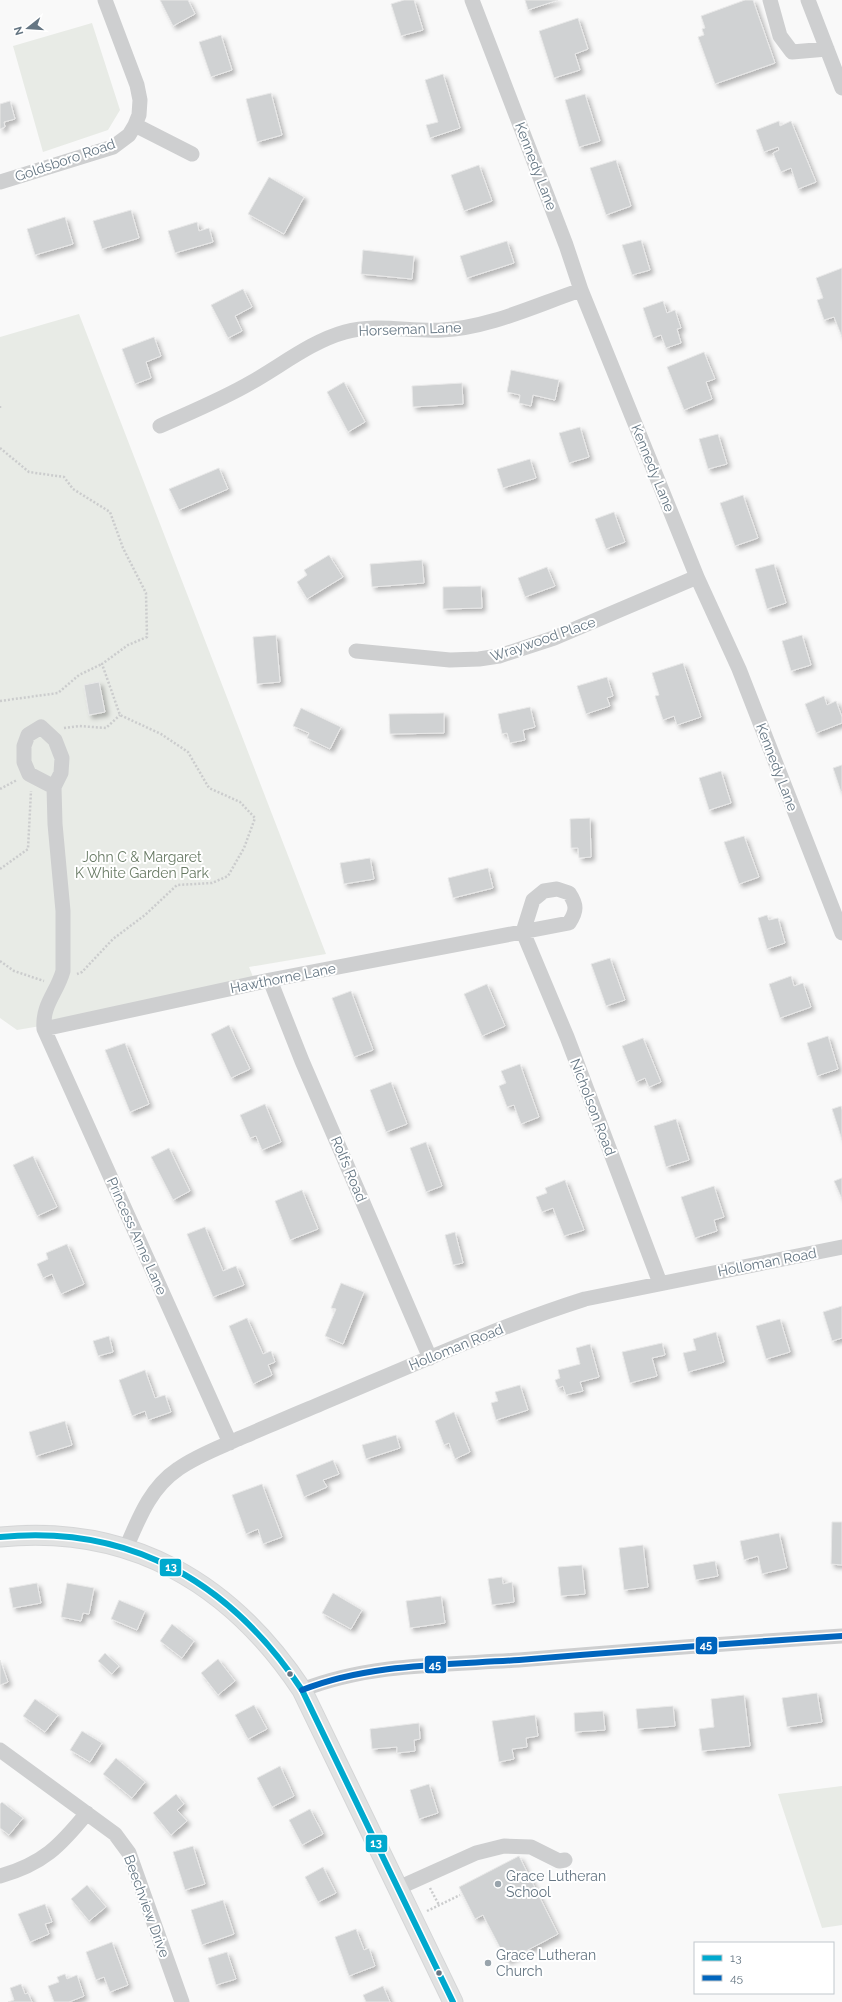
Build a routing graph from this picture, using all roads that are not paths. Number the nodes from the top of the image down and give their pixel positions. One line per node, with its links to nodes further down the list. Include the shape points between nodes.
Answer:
1 (105, 0): 7 (street, Goldsboro Road, via 137,85 140,100)
2 (472, 0): 10 (street, Kennedy Lane)
3 (770, 0): 5 (street, via 780,36 792,52)
4 (808, 0): 5 (street)
5 (827, 49): 6 (street)
6 (842, 88)
7 (135, 125): 8 (street); 9 (street, Goldsboro Road, via 129,135 113,147)
8 (192, 154)
9 (0, 182)
10 (581, 290): 11 (street, Horseman Lane, via 468,327 442,330 369,328 346,332 321,341 250,383); 12 (street, Kennedy Lane)
11 (160, 426)
12 (697, 577): 13 (street, Wraywood Place, via 554,638 499,656 450,660); 16 (street, Kennedy Lane, via 740,669)
13 (356, 651)
14 (54, 788): 14 (street, via 62,758 55,740 41,727 28,735 24,746 24,762 29,774); 18 (street, via 63,911 63,971 47,1004 43,1017)
15 (523, 932): 17 (street, Hawthorne Lane); 20 (street, Nicholson Road)
16 (842, 933)
17 (270, 980): 18 (street, Hawthorne Lane); 21 (street, Rolfs Road, via 302,1061)
18 (44, 1029): 22 (street, Princess Anne Lane)
19 (842, 1247): 20 (street, Holloman Road)
20 (660, 1283): 21 (street, Holloman Road, via 585,1299 548,1310)
21 (430, 1358): 22 (street, Holloman Road)
22 (230, 1443): 24 (street, Holloman Road, via 195,1458 160,1484 144,1505)
23 (0, 1537): 24 (main road, via 37,1535)
24 (126, 1548): 26 (main road, via 182,1573 216,1594 261,1636)
25 (842, 1636): 26 (street, via 404,1668 345,1676)
26 (302, 1690): 31 (main road)
27 (0, 1750): 28 (street, Beechview Drive)
28 (87, 1813): 30 (street, via 64,1842 54,1850 30,1865); 32 (street, Beechview Drive, via 116,1834 129,1853)
29 (565, 1860): 31 (street, via 559,1861 530,1847 504,1846 476,1853)
30 (0, 1876)
31 (398, 1888): 33 (main road)
32 (181, 2002)
33 (453, 2002)

